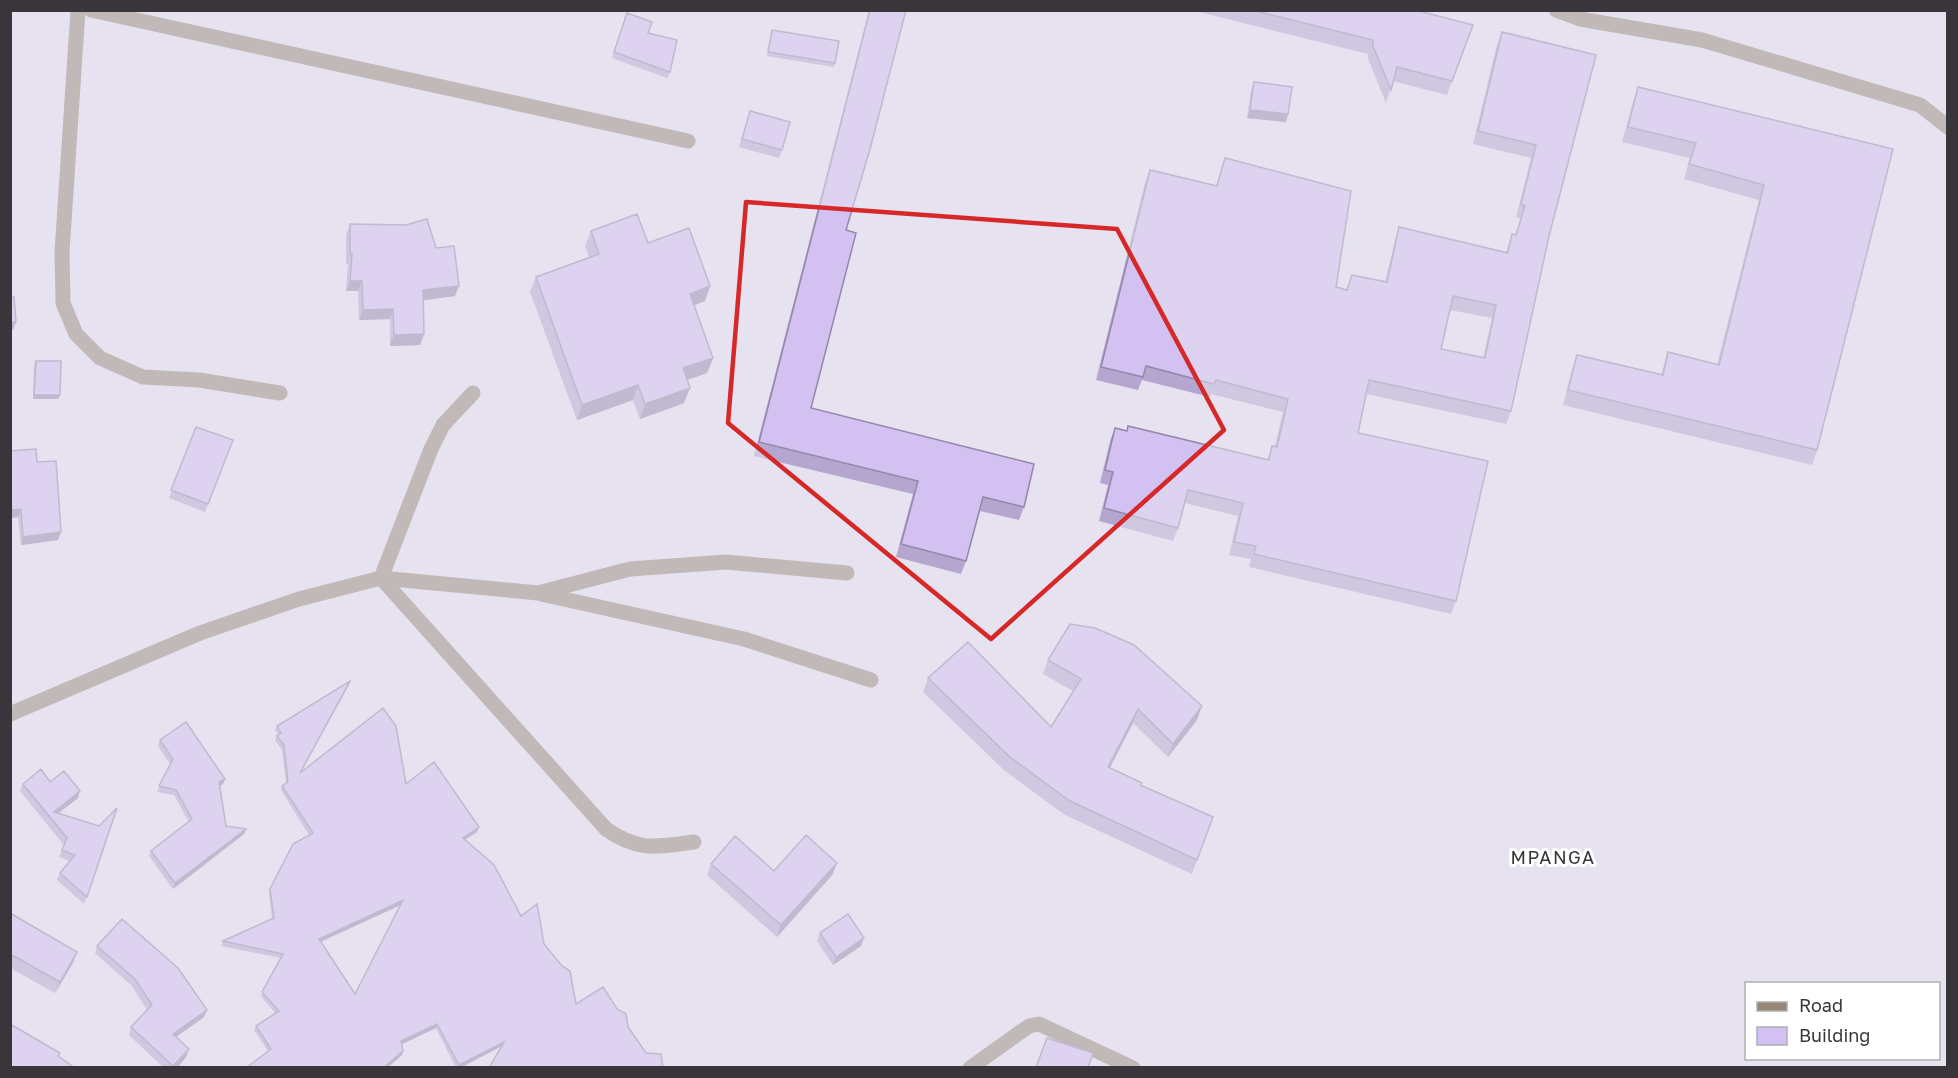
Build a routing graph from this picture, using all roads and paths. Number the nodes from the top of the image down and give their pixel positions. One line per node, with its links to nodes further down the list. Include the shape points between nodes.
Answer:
1 (78, 10): 6 (street, via 62,252 63,303 76,334 100,358 143,377)
2 (92, 10): 5 (street)
3 (1556, 10): 4 (street, via 1580,19 1702,40 1920,105)
4 (1947, 127)
5 (688, 141)
6 (280, 393)
7 (473, 393): 9 (street, via 443,425 431,448)
8 (847, 573): 10 (street, via 726,562 630,569)
9 (381, 578): 10 (street); 12 (street, via 299,599 201,633); 13 (street, via 606,829 625,842 649,847)
10 (538, 593): 11 (street, via 744,639)
11 (872, 680)
12 (10, 714)
13 (694, 842)
14 (970, 1068): 15 (street, via 1029,1026 1039,1024)
15 (1132, 1068)

